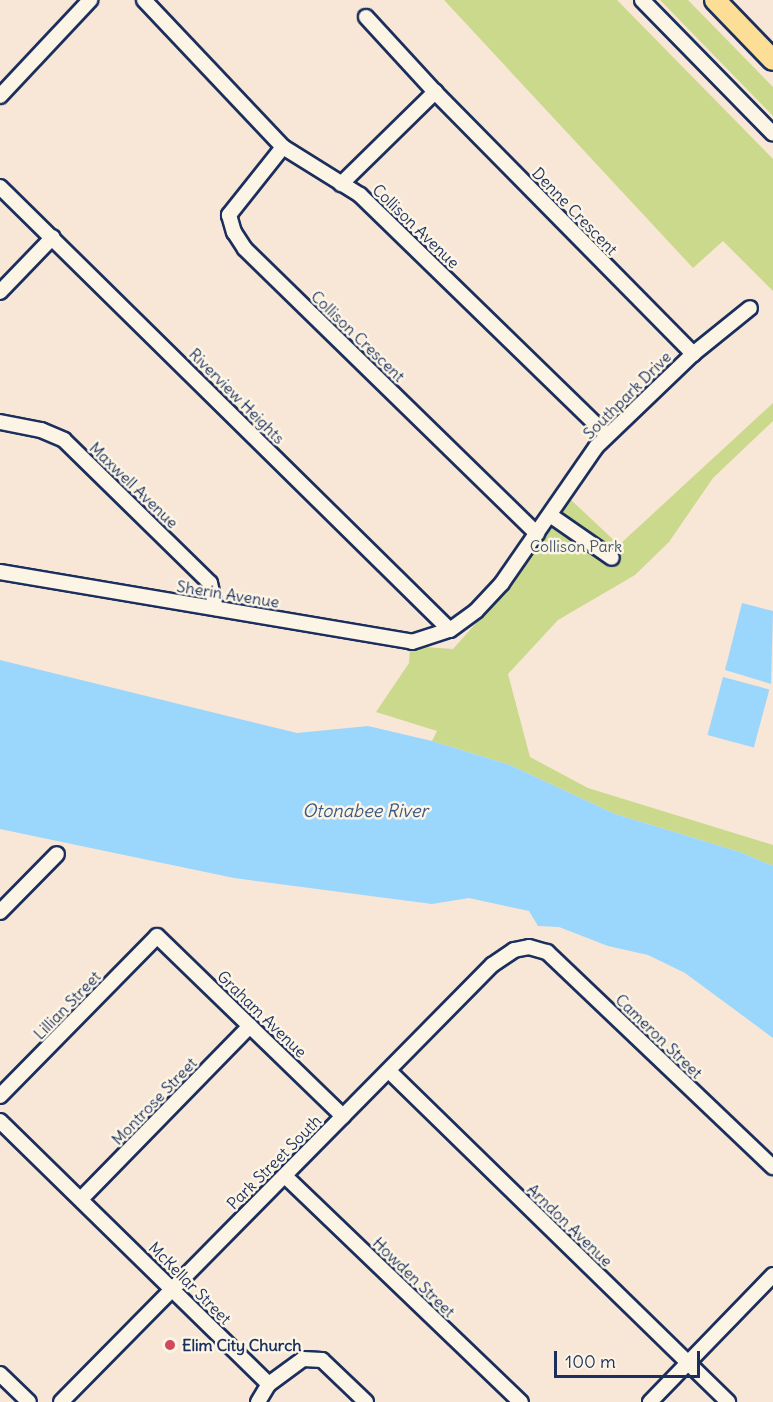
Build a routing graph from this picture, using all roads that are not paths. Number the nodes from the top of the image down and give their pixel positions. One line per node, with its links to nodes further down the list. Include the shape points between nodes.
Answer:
1 (90, 0): 8 (street)
2 (144, 0): 10 (street, Collison Avenue)
3 (642, 0): 9 (street)
4 (715, 0): 6 (highway)
5 (366, 17): 7 (street, Denne Crescent)
6 (773, 60)
7 (435, 92): 11 (street); 16 (street, Denne Crescent)
8 (0, 96)
9 (773, 134)
10 (283, 147): 11 (street, Collison Avenue); 20 (street, Collison Crescent, via 228,215 245,249)
11 (341, 183): 18 (street, Collison Avenue, via 360,195)
12 (0, 187): 13 (street, Riverview Heights)
13 (53, 237): 14 (street); 24 (street, Riverview Heights)
14 (0, 292)
15 (750, 308): 16 (street, Southpark Drive)
16 (693, 354): 18 (street, Southpark Drive)
17 (0, 422): 23 (street, Maxwell Avenue, via 41,430 64,440 210,583)
18 (607, 435): 19 (street, Southpark Drive)
19 (550, 514): 20 (street, Southpark Drive); 21 (street)
20 (537, 534): 24 (street, Southpark Drive, via 502,583 476,611)
21 (612, 558)
22 (0, 572): 23 (street, Sherin Avenue)
23 (216, 608): 24 (street, Sherin Avenue, via 412,642)
24 (450, 630)
25 (57, 854): 26 (street)
26 (0, 912)
27 (157, 936): 29 (street, Graham Avenue); 31 (street, Lillian Street)
28 (514, 950): 30 (street, Park Street South, via 492,964); 34 (street, Cameron Street, via 529,947 547,952)
29 (250, 1026): 32 (street, Graham Avenue); 36 (street, Montrose Street)
30 (389, 1071): 32 (street, Park Street South); 39 (street, Arndon Avenue)
31 (0, 1096)
32 (344, 1116): 35 (street, Park Street South)
33 (0, 1121): 36 (street, McKellar Street)
34 (773, 1167)
35 (285, 1176): 38 (street, Park Street South); 46 (street, Howden Street)
36 (81, 1199): 38 (street, McKellar Street)
37 (773, 1275): 39 (street)
38 (172, 1288): 41 (street, McKellar Street); 43 (street, Park Street South)
39 (688, 1362): 47 (street); 48 (street, Arndon Avenue)
40 (0, 1374): 42 (street)
41 (269, 1384): 44 (street); 45 (street, via 303,1359 322,1360)
42 (29, 1402)
43 (61, 1402)
44 (258, 1402)
45 (366, 1402)
46 (521, 1402)
47 (650, 1402)
48 (728, 1402)

